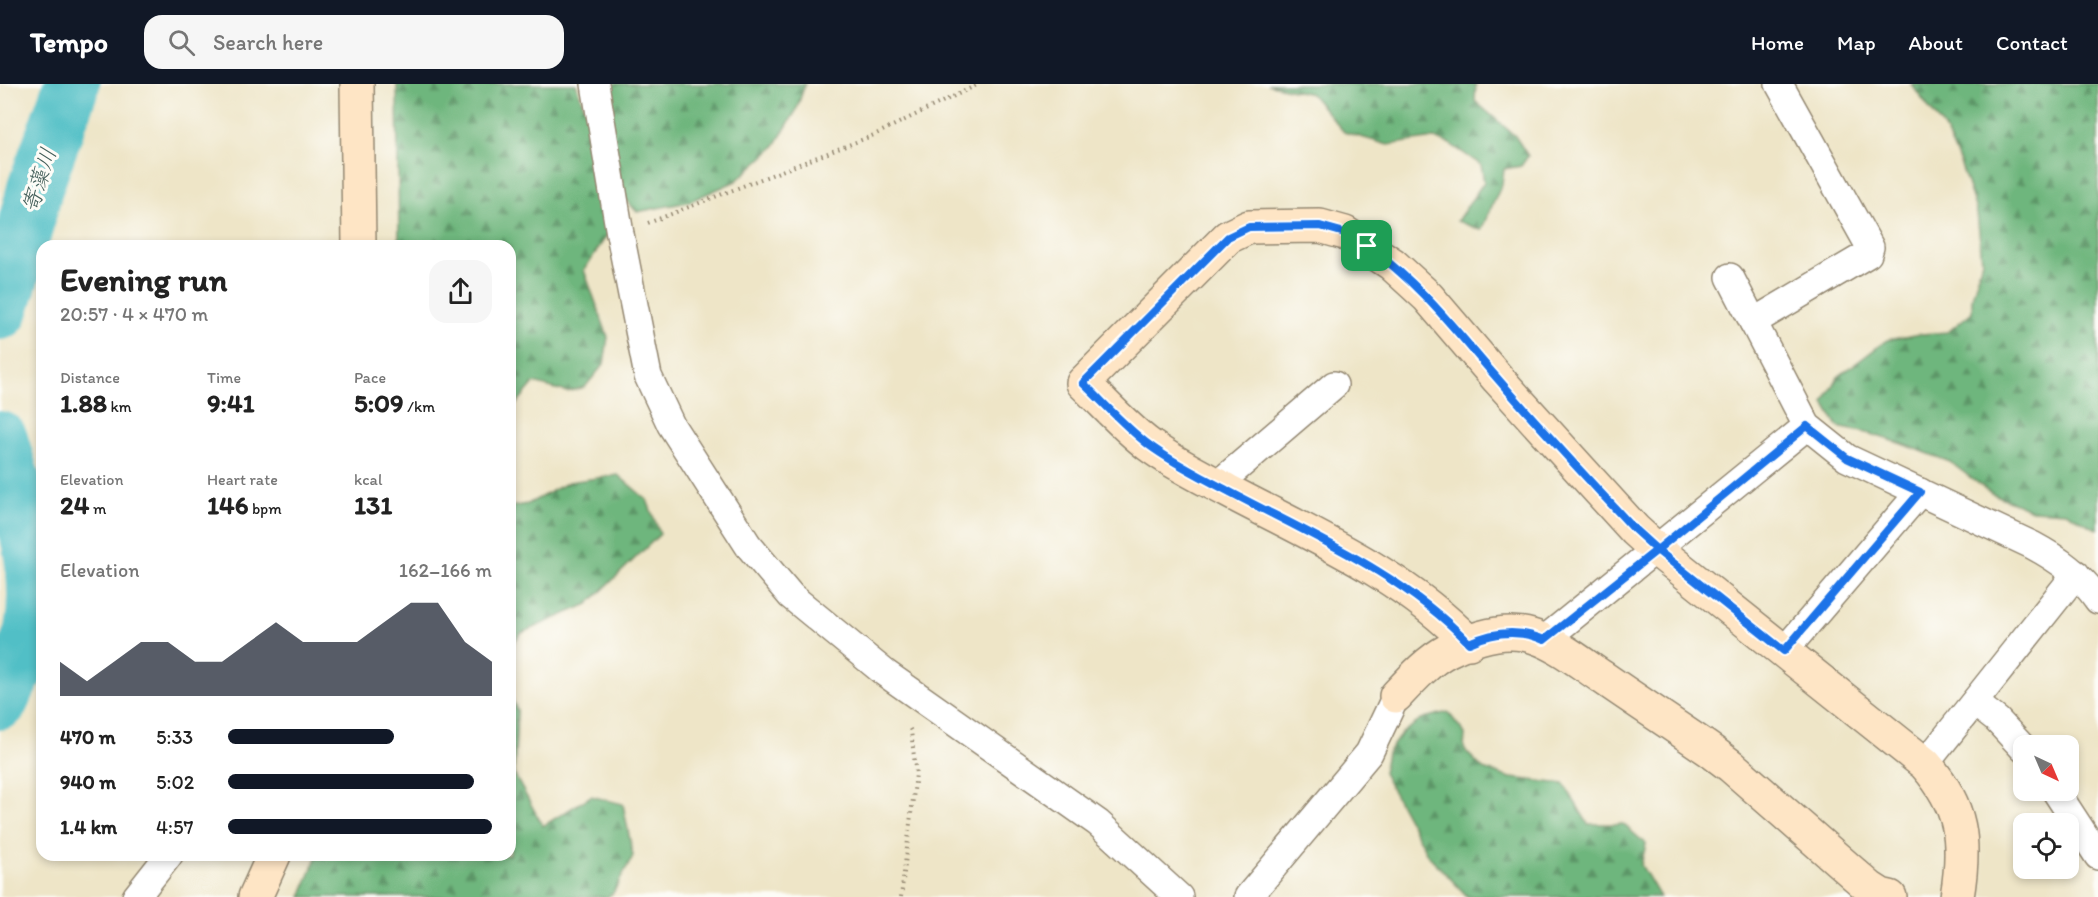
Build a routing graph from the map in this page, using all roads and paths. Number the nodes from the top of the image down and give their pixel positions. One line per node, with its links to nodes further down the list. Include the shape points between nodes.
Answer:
1 (357, 84): 6 (street)
2 (595, 84): 5 (street)
3 (979, 84): 5 (path, via 874,135)
4 (1779, 84): 8 (street, via 1870,246 1868,254)
5 (620, 234): 31 (street, via 648,376 670,425 748,545 768,569 791,596 885,673 1091,818)
6 (359, 240)
7 (1730, 277): 8 (street)
8 (1753, 322): 10 (street)
9 (1334, 385): 11 (street)
10 (1807, 426): 12 (street, via 1847,458); 13 (street)
11 (1217, 485): 13 (street, via 1148,445 1083,383 1228,237 1249,227 1320,226 1345,233 1367,246 1428,297 1498,379); 17 (street, via 1402,587 1447,620)
12 (1920, 492): 14 (street, via 2032,545); 18 (street)
13 (1657, 550): 16 (street); 18 (street)
14 (2076, 574): 15 (street); 20 (street)
15 (2098, 600)
16 (1544, 640): 17 (street, via 1505,632); 33 (street, via 1711,751 1869,888)
17 (1469, 643): 19 (street, via 1447,652)
18 (1784, 651): 23 (street)
19 (1396, 696): 32 (street, via 1369,753)
20 (1975, 703): 22 (street); 23 (street)
21 (904, 722): 30 (path, via 911,731 916,774)
22 (2013, 737)
23 (1925, 764): 34 (street, via 1947,792 1956,812 1963,852)
24 (2062, 801): 25 (street)
25 (2098, 856)
26 (163, 861): 28 (street)
27 (271, 861): 29 (street)
28 (136, 897)
29 (255, 897)
30 (901, 897)
31 (1179, 897)
32 (1248, 897)
33 (1890, 897)
34 (1957, 897)

